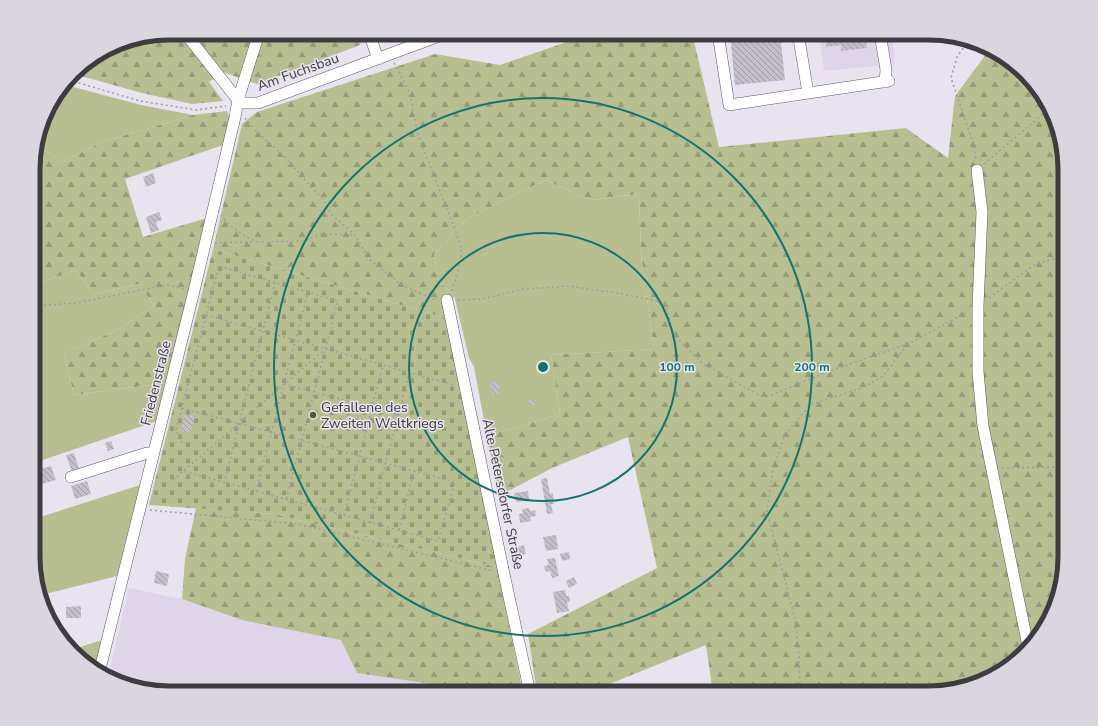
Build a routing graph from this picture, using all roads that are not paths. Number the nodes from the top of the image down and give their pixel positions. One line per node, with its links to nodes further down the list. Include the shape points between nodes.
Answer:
1 (191, 40): 10 (street)
2 (257, 40): 10 (street, Friedenstraße)
3 (373, 40): 8 (street)
4 (428, 40): 8 (street, Am Fuchsbau)
5 (719, 40): 9 (street, via 729,105)
6 (799, 40): 9 (street)
7 (881, 40): 9 (street, via 887,82)
8 (383, 57): 10 (street, Am Fuchsbau, via 258,103 244,103)
9 (808, 93)
10 (238, 100): 13 (street, Friedenstraße)
11 (977, 170): 15 (street, via 982,212 978,372 983,426)
12 (447, 300): 17 (street, Alte Petersdorfer Straße)
13 (154, 454): 14 (street, via 147,453); 16 (street, Friedenstraße)
14 (71, 477)
15 (1027, 640)
16 (101, 666)
17 (528, 686)

